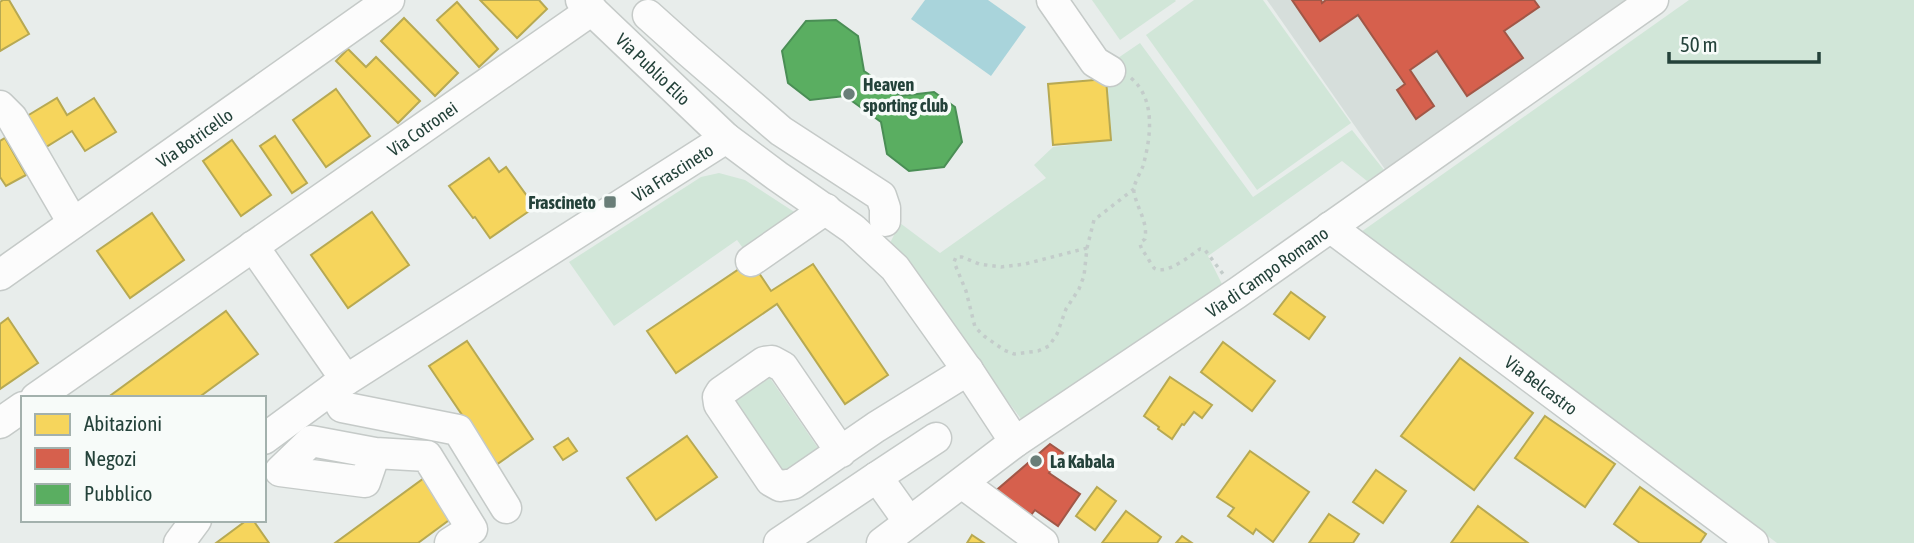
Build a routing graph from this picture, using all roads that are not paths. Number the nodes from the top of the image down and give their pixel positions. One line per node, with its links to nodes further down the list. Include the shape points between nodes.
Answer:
1 (389, 0): 12 (street, Via Botricello)
2 (1052, 0): 7 (street, via 1095,62)
3 (1653, 0): 13 (street, Via di Campo Romano)
4 (586, 5): 6 (street, Via Publio Elio); 14 (street, Via Cotronei)
5 (659, 7): 6 (street); 11 (street, via 687,50 781,131 881,196)
6 (613, 31): 9 (street, Via Publio Elio)
7 (1110, 71)
8 (0, 106): 12 (street, via 12,118)
9 (726, 138): 10 (street, Via Frascineto); 18 (street, Via Frascineto)
10 (826, 209): 15 (street); 17 (street, Via Frascineto, via 895,268)
11 (885, 221)
12 (73, 223): 16 (street, Via Botricello)
13 (1330, 227): 24 (street, Via di Campo Romano); 38 (street, Via Belcastro)
14 (253, 246): 18 (street); 19 (street, Via Cotronei)
15 (751, 261)
16 (0, 275)
17 (968, 370): 24 (street, Via Frascineto); 25 (street)
18 (339, 385): 20 (street, via 342,407); 21 (street, Via Frascineto)
19 (39, 396)
20 (441, 427): 27 (street); 30 (street, via 458,430)
21 (275, 430): 23 (street)
22 (936, 439): 28 (street)
23 (311, 441): 26 (street); 26 (street, via 280,471 365,482)
24 (1015, 442): 29 (street, Via di Campo Romano)
25 (841, 452)
26 (375, 453): 27 (street)
27 (427, 456): 33 (street)
28 (877, 477): 32 (street); 35 (street)
29 (962, 483): 32 (street, Via di Campo Romano); 37 (street)
30 (506, 508)
31 (195, 522): 34 (street)
32 (909, 522): 36 (street, Via di Campo Romano)
33 (461, 536)
34 (179, 543)
35 (779, 543)
36 (881, 543)
37 (1043, 543)
38 (1752, 543)

